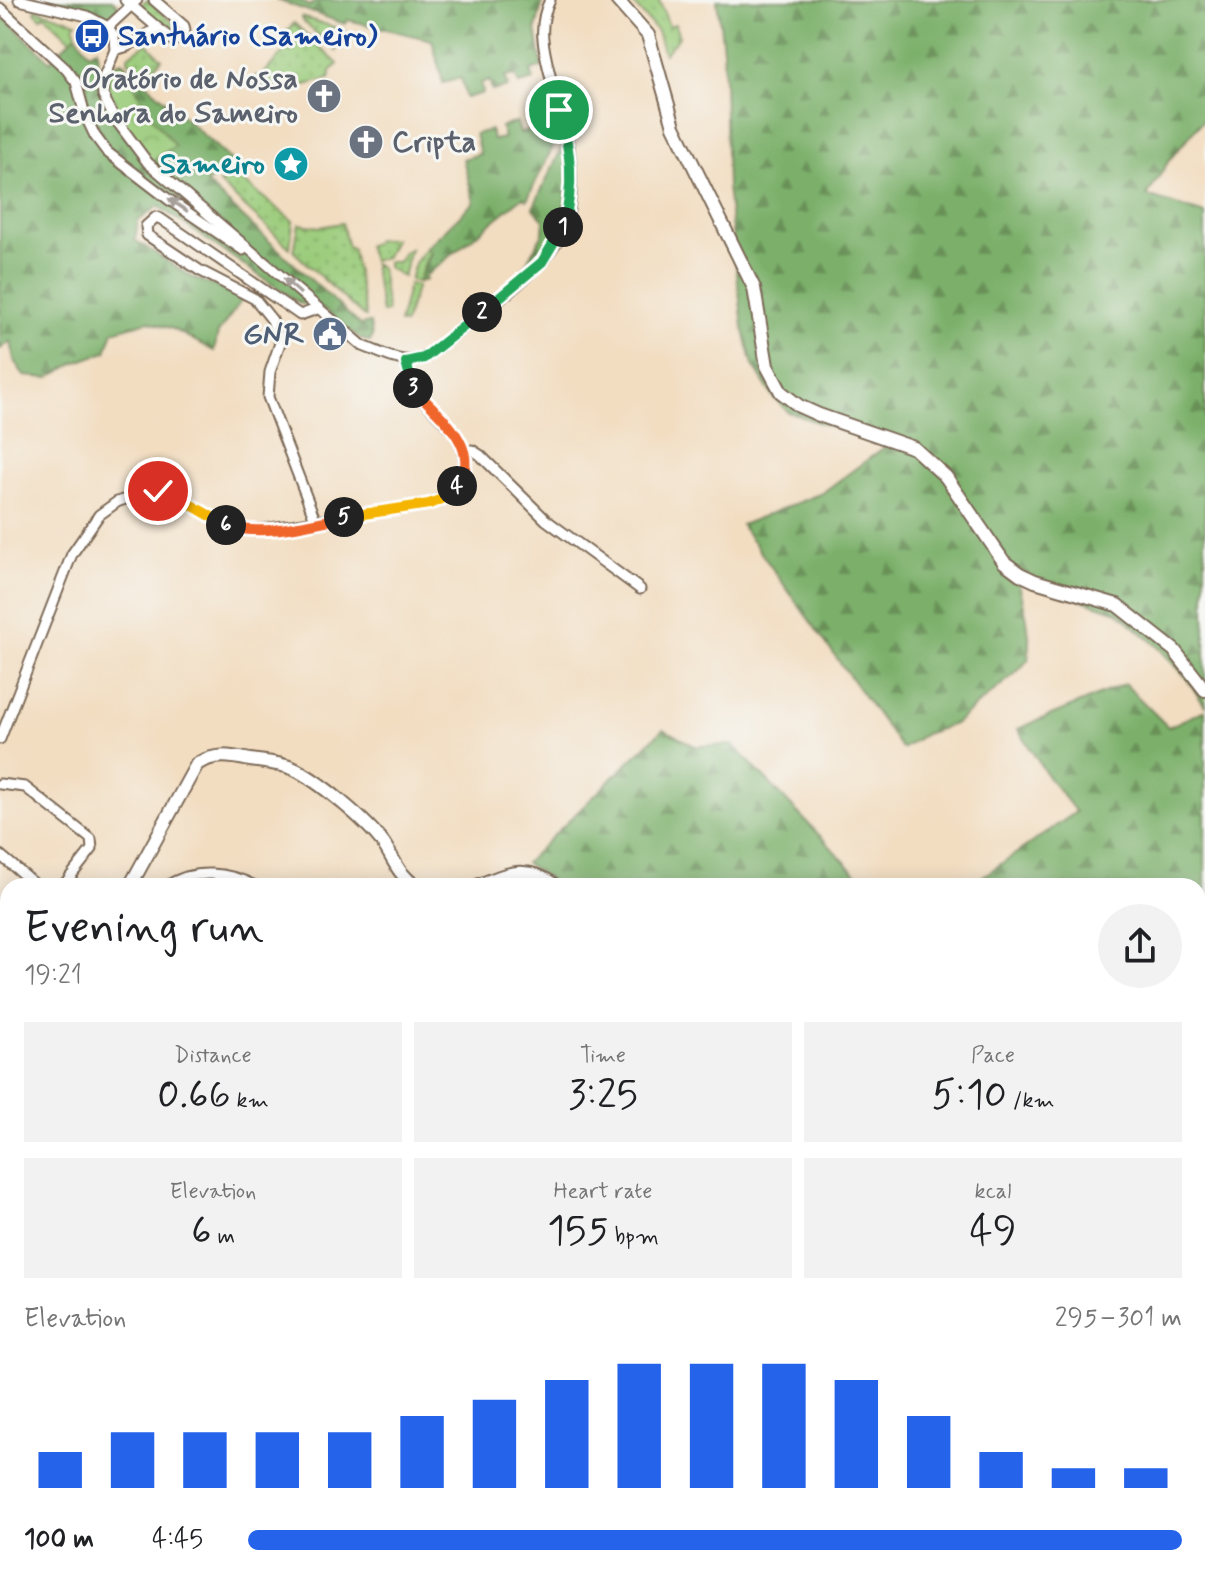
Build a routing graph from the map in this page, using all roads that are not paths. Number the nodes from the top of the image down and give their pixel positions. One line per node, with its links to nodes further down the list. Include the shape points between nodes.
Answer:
1 (19, 0): 7 (street, via 87,16)
2 (154, 0): 8 (street, via 185,30 172,40)
3 (550, 0): 12 (street, via 543,47 569,144 571,173 562,232 526,277 424,358)
4 (617, 0): 16 (main road, via 648,35 674,126 754,288 767,366 781,392 819,415 914,448 946,477 1011,568 1035,581 1117,605 1174,650)
5 (131, 2): 7 (street); 8 (street)
6 (0, 8): 10 (street, one-way to 6, via 107,152 85,115 76,82)
7 (108, 27): 9 (street)
8 (157, 28): 9 (street)
9 (115, 50): 10 (street, via 102,82 113,116 148,163)
10 (267, 263): 11 (street, one-way to 10)
11 (317, 309): 12 (street, via 363,346); 14 (street, via 300,315 161,219 156,217 145,230 266,309 280,343 268,397)
12 (406, 362): 13 (street, via 413,389 455,433)
13 (464, 452): 14 (street, via 462,480 442,499); 15 (street, via 480,455 546,520)
14 (316, 522): 17 (street, via 237,529 158,491 117,502 99,515 72,554)
15 (640, 589)
16 (1205, 690)
17 (0, 739)
18 (0, 784): 21 (street, via 25,787 91,839 92,849)
19 (0, 855): 20 (street)
20 (27, 878)
21 (69, 878)
22 (134, 878): 25 (main road, via 197,764 209,756 228,756 305,774 383,843)
23 (184, 878): 24 (street)
24 (236, 878)
25 (406, 878)
26 (500, 878): 27 (main road, via 533,872)
27 (543, 878)

